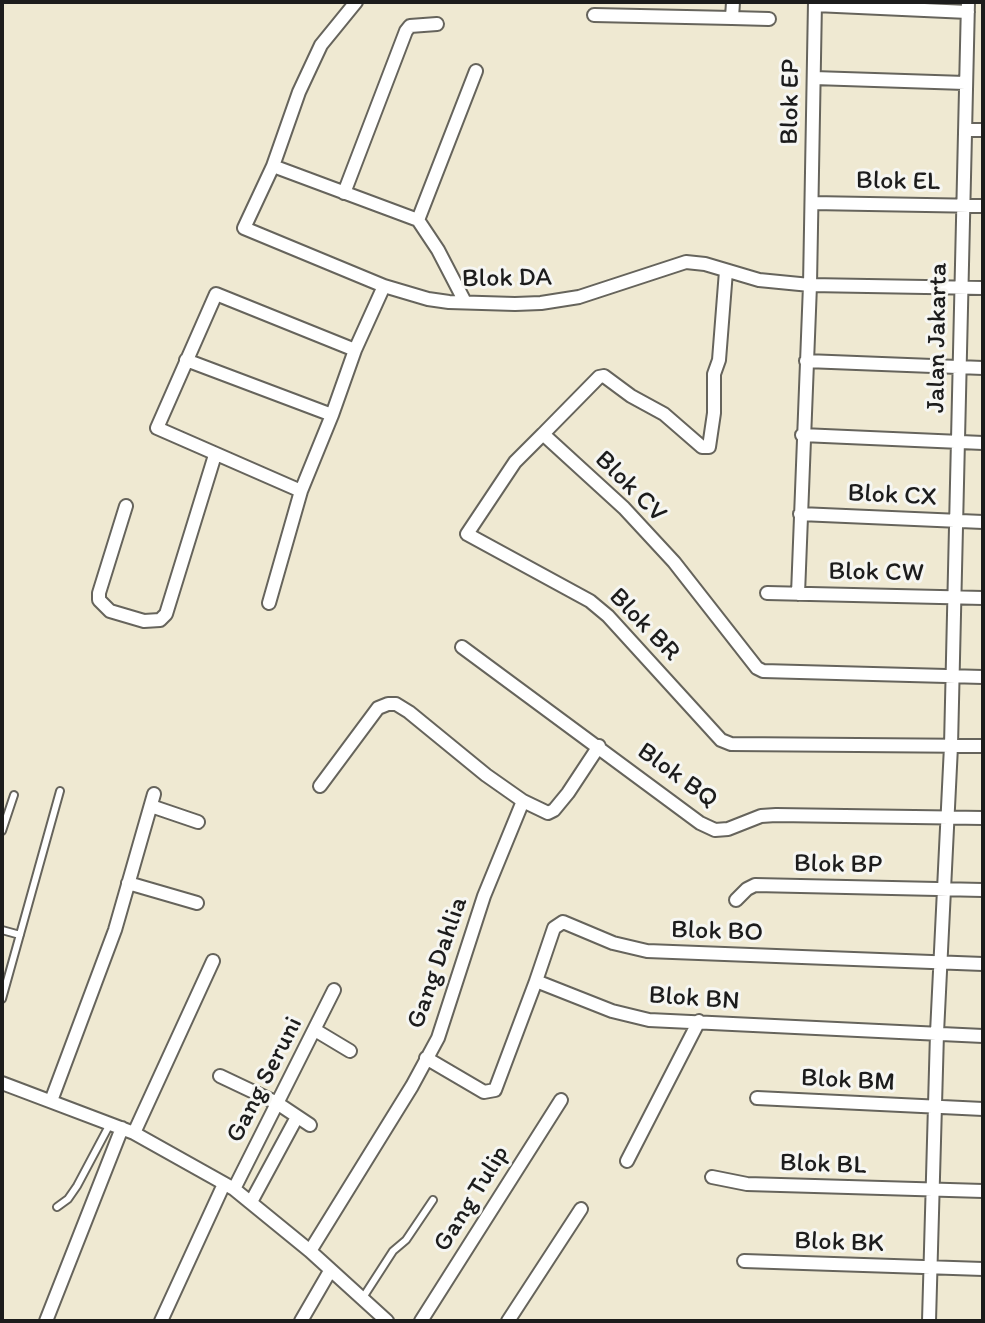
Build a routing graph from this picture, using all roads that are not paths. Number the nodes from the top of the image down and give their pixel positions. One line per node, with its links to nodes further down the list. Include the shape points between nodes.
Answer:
1 (356, 2): 14 (street, via 321,45)
2 (733, 2): 6 (street)
3 (815, 4): 4 (street); 10 (street, Blok EP)
4 (968, 7): 11 (street, Jalan Jakarta)
5 (594, 15): 6 (street)
6 (732, 18): 7 (street)
7 (769, 19)
8 (437, 24): 15 (street, via 406,31)
9 (476, 71): 19 (street)
10 (814, 78): 11 (street); 16 (street, Blok EP)
11 (965, 83): 12 (street, Jalan Jakarta)
12 (965, 130): 13 (street); 17 (street, Jalan Jakarta)
13 (983, 130)
14 (273, 166): 15 (street); 22 (street, Blok DA, via 244,228)
15 (344, 193): 19 (street)
16 (812, 203): 17 (street, Blok EL); 21 (street, Blok EP)
17 (964, 205): 18 (street, Blok EL); 23 (street, Jalan Jakarta)
18 (983, 206)
19 (418, 220): 25 (street)
20 (726, 271): 21 (street, Blok DA); 25 (street, Blok DA, via 686,262 563,301); 32 (street, via 709,447 601,376)
21 (810, 285): 23 (street, Blok DA); 28 (street, Blok EP)
22 (384, 286): 25 (street, Blok DA, via 428,299); 26 (street)
23 (961, 288): 24 (street, Blok DA); 29 (street, Jalan Jakarta)
24 (983, 288)
25 (465, 302)
26 (355, 350): 27 (street, via 216,294); 31 (street)
27 (186, 360): 31 (street); 36 (street, via 157,428)
28 (806, 361): 29 (street); 33 (street, Blok EP)
29 (958, 367): 30 (street); 34 (street, Jalan Jakarta)
30 (983, 368)
31 (332, 415): 37 (street)
32 (543, 434): 48 (street, Blok CV, via 674,562 757,668); 51 (street, Blok BR, via 515,462 467,534 590,601 721,740)
33 (802, 435): 34 (street); 39 (street, Blok EP)
34 (958, 442): 35 (street); 40 (street, Jalan Jakarta)
35 (983, 443)
36 (215, 455): 37 (street); 38 (street, via 160,620 110,611 99,600)
37 (301, 491): 46 (street)
38 (126, 506)
39 (800, 514): 40 (street, Blok CX); 43 (street, Blok EP)
40 (956, 521): 41 (street, Blok CX); 44 (street, Jalan Jakarta)
41 (983, 522)
42 (767, 593): 43 (street, Blok CW)
43 (798, 594): 44 (street, Blok CW)
44 (954, 596): 45 (street, Blok CW); 48 (street, Jalan Jakarta)
45 (983, 598)
46 (269, 603)
47 (462, 647): 50 (street, Blok BQ)
48 (952, 676): 49 (street); 51 (street, Jalan Jakarta)
49 (983, 677)
50 (599, 746): 56 (street, via 551,813); 57 (street, Blok BQ, via 715,830 776,815)
51 (951, 746): 52 (street); 57 (street, Jalan Jakarta)
52 (983, 746)
53 (320, 786): 56 (street, via 378,708 396,704)
54 (60, 791): 67 (lane)
55 (14, 795): 60 (lane)
56 (523, 801): 79 (street, Gang Dahlia, via 484,896 438,1038)
57 (947, 816): 58 (street, Blok BQ); 62 (street, Jalan Jakarta)
58 (983, 818)
59 (198, 822): 61 (street, via 152,800)
60 (2, 831)
61 (128, 883): 65 (street); 84 (street, via 105,961)
62 (944, 888): 63 (street, Blok BP); 64 (street, Blok BP, via 755,885); 69 (street, Jalan Jakarta)
63 (983, 890)
64 (736, 900)
65 (197, 903)
66 (2, 930): 67 (lane)
67 (20, 935): 73 (lane)
68 (213, 961): 90 (street)
69 (941, 961): 70 (street); 71 (street, Blok BO, via 647,951 563,922 554,928); 76 (street, Jalan Jakarta)
70 (983, 964)
71 (536, 981): 74 (street, Blok BN, via 612,1011 649,1020); 79 (street, via 490,1093)
72 (334, 990): 75 (street, Gang Seruni)
73 (2, 999)
74 (699, 1021): 76 (street, Blok BN); 91 (street)
75 (315, 1030): 78 (street); 85 (street, Gang Seruni)
76 (937, 1033): 77 (street, Blok BN); 86 (street, Jalan Jakarta)
77 (983, 1036)
78 (350, 1051)
79 (426, 1058): 100 (street, Gang Dahlia)
80 (220, 1076): 85 (street)
81 (2, 1083): 84 (street)
82 (757, 1098): 86 (street, Blok BM)
83 (561, 1100): 110 (street, Gang Tulip)
84 (51, 1101): 90 (street)
85 (277, 1103): 88 (street); 93 (street, Gang Seruni)
86 (936, 1108): 87 (street, Blok BM); 94 (street, Jalan Jakarta)
87 (983, 1109)
88 (297, 1117): 89 (street); 97 (street)
89 (310, 1125)
90 (122, 1128): 93 (street); 98 (lane); 107 (street)
91 (627, 1161)
92 (712, 1177): 94 (street, Blok BL, via 747,1184)
93 (229, 1186): 97 (street); 108 (street, Gang Seruni)
94 (933, 1190): 95 (street, Blok BL); 102 (street, Jalan Jakarta)
95 (983, 1191)
96 (433, 1200): 105 (lane)
97 (251, 1202): 100 (street)
98 (57, 1207)
99 (581, 1209): 111 (street)
100 (310, 1251): 104 (street)
101 (744, 1261): 102 (street, Blok BK)
102 (932, 1268): 103 (street, Blok BK); 112 (street, Jalan Jakarta)
103 (983, 1269)
104 (330, 1271): 105 (street); 109 (street)
105 (362, 1299): 106 (street)
106 (380, 1318)
107 (46, 1321)
108 (161, 1321)
109 (301, 1321)
110 (421, 1321)
111 (508, 1321)
112 (929, 1321)

